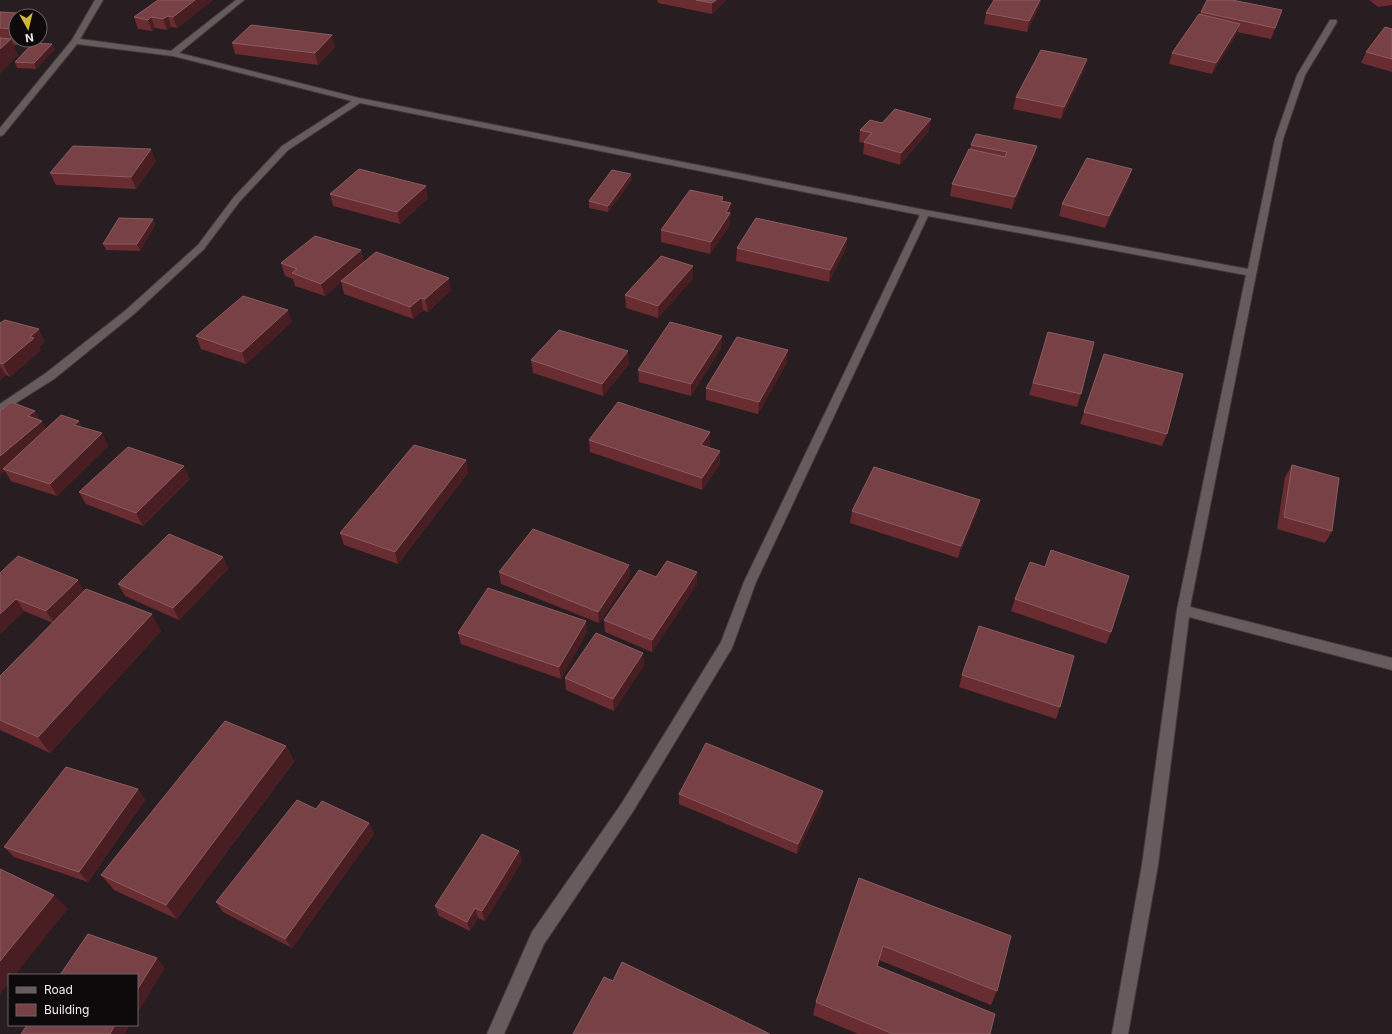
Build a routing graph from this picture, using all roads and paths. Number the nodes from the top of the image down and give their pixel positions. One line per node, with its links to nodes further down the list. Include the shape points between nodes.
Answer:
1 (98, 0): 4 (street)
2 (240, 0): 5 (street)
3 (1333, 22): 9 (street, via 1301,75 1278,139)
4 (75, 41): 5 (street); 7 (street)
5 (173, 54): 6 (street)
6 (359, 100): 8 (street); 10 (street, via 285,148 237,199 201,247 130,312 50,376)
7 (0, 133)
8 (925, 213): 9 (street); 13 (street, via 750,582 727,644 627,808 538,938)
9 (1251, 272): 11 (street)
10 (0, 409)
11 (1183, 610): 12 (street); 14 (street, via 1150,865)
12 (1392, 664)
13 (495, 1034)
14 (1120, 1034)

